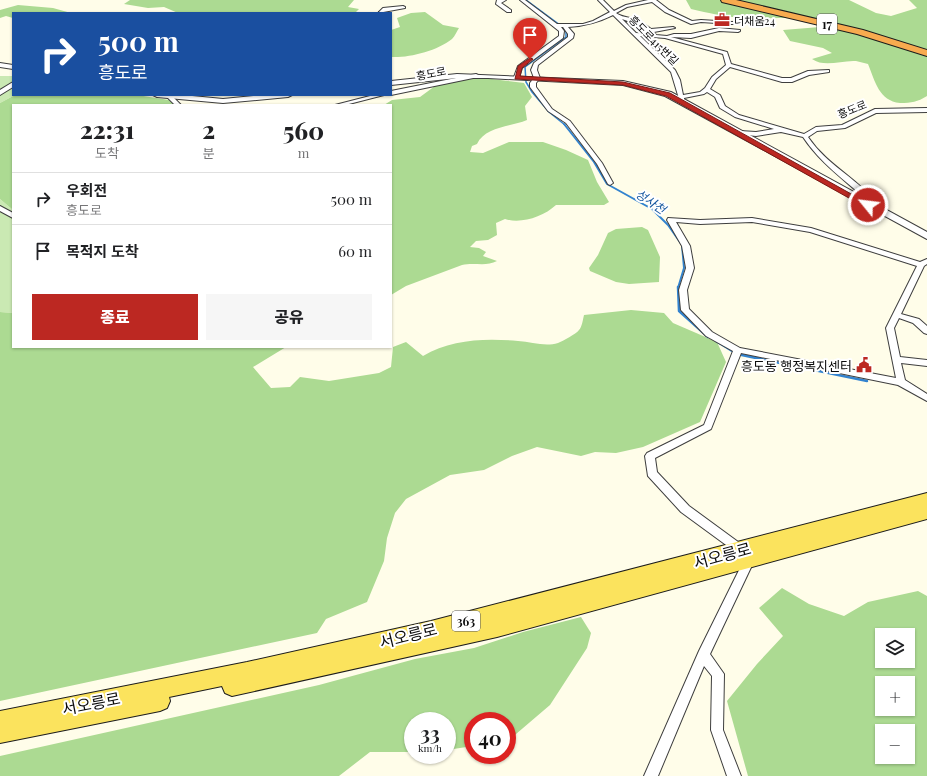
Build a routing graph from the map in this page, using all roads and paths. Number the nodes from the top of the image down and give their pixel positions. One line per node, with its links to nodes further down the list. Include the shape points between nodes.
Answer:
1 (504, 0): 8 (street, via 499,0 498,3)
2 (522, 0): 13 (street)
3 (600, 0): 10 (street, 흥도로415번길)
4 (654, 0): 10 (street); 12 (street, via 667,11 691,23 701,20 732,23)
5 (725, 0): 21 (highway, 17, via 860,32)
6 (741, 0): 20 (highway, 17, via 829,20)
7 (403, 7): 9 (street, via 385,9)
8 (509, 11)
9 (381, 12)
10 (612, 12): 11 (street, 흥도로415번길); 13 (street, 흥도로415번길, via 595,22)
11 (617, 17): 15 (street, 흥도로415번길, via 624,17); 17 (street, 흥도로415번길)
12 (766, 20)
13 (560, 26): 27 (street, via 561,37 520,67); 28 (street, via 571,34 570,38 536,64)
14 (673, 28): 15 (street, 흥도로415번길)
15 (650, 31): 18 (street, 흥도로415번길)
16 (738, 31): 19 (street, 흥도로415번길, via 726,28 690,36)
17 (634, 34): 18 (street); 38 (street, 흥도로415번길, via 673,71)
18 (655, 36): 19 (street)
19 (666, 37): 23 (street, via 725,53)
20 (927, 48)
21 (927, 53)
22 (0, 65): 24 (street)
23 (729, 65): 25 (street, via 782,80); 31 (street, via 714,78)
24 (12, 66)
25 (827, 71)
26 (476, 76): 27 (street, 흥도로); 29 (street, 흥도로); 33 (street, 흥도로)
27 (518, 77): 28 (street, 흥도로)
28 (535, 78): 38 (street, via 623,83); 45 (street, via 533,87 550,110 568,122 600,164)
29 (392, 83)
30 (12, 85): 32 (street)
31 (707, 89): 38 (street); 42 (street, via 718,96 722,107 737,116)
32 (0, 93)
33 (392, 93)
34 (164, 96): 37 (street)
35 (279, 96): 37 (street, via 223,102)
36 (377, 96): 40 (street)
37 (170, 97): 39 (street)
38 (681, 99): 43 (street)
39 (177, 104)
40 (342, 104)
41 (927, 110): 44 (street, 흥도로, via 875,112 843,127 816,128)
42 (781, 130): 43 (street, via 756,134); 44 (street)
43 (740, 133): 46 (street)
44 (805, 136): 46 (street, via 824,161 844,175 872,201)
45 (610, 183)
46 (868, 205): 49 (street)
47 (0, 208): 48 (street)
48 (12, 215)
49 (927, 236)
50 (924, 263): 51 (street); 53 (street, via 811,230 752,220 671,220 686,246 690,268 683,290 685,310 709,334)
51 (897, 315): 52 (street, via 916,321); 54 (street, via 890,328)
52 (927, 331)
53 (737, 352): 56 (street); 60 (street, via 708,427 650,456 652,473 685,509)
54 (896, 359): 55 (street); 56 (street)
55 (927, 363)
56 (901, 382): 57 (street)
57 (927, 398)
58 (927, 500): 60 (main road, 서오릉로 / 363, via 865,515)
59 (927, 512): 60 (main road, 서오릉로 / 363)
60 (745, 555): 61 (street, 서오릉로); 62 (main road, 서오릉로 / 363, via 350,649 195,683); 63 (main road, 서오릉로 / 363, via 489,630)
61 (703, 654): 64 (street, 서오릉로); 65 (street, via 718,674 717,730)
62 (0, 721)
63 (0, 733)
64 (651, 776)
65 (734, 776)

